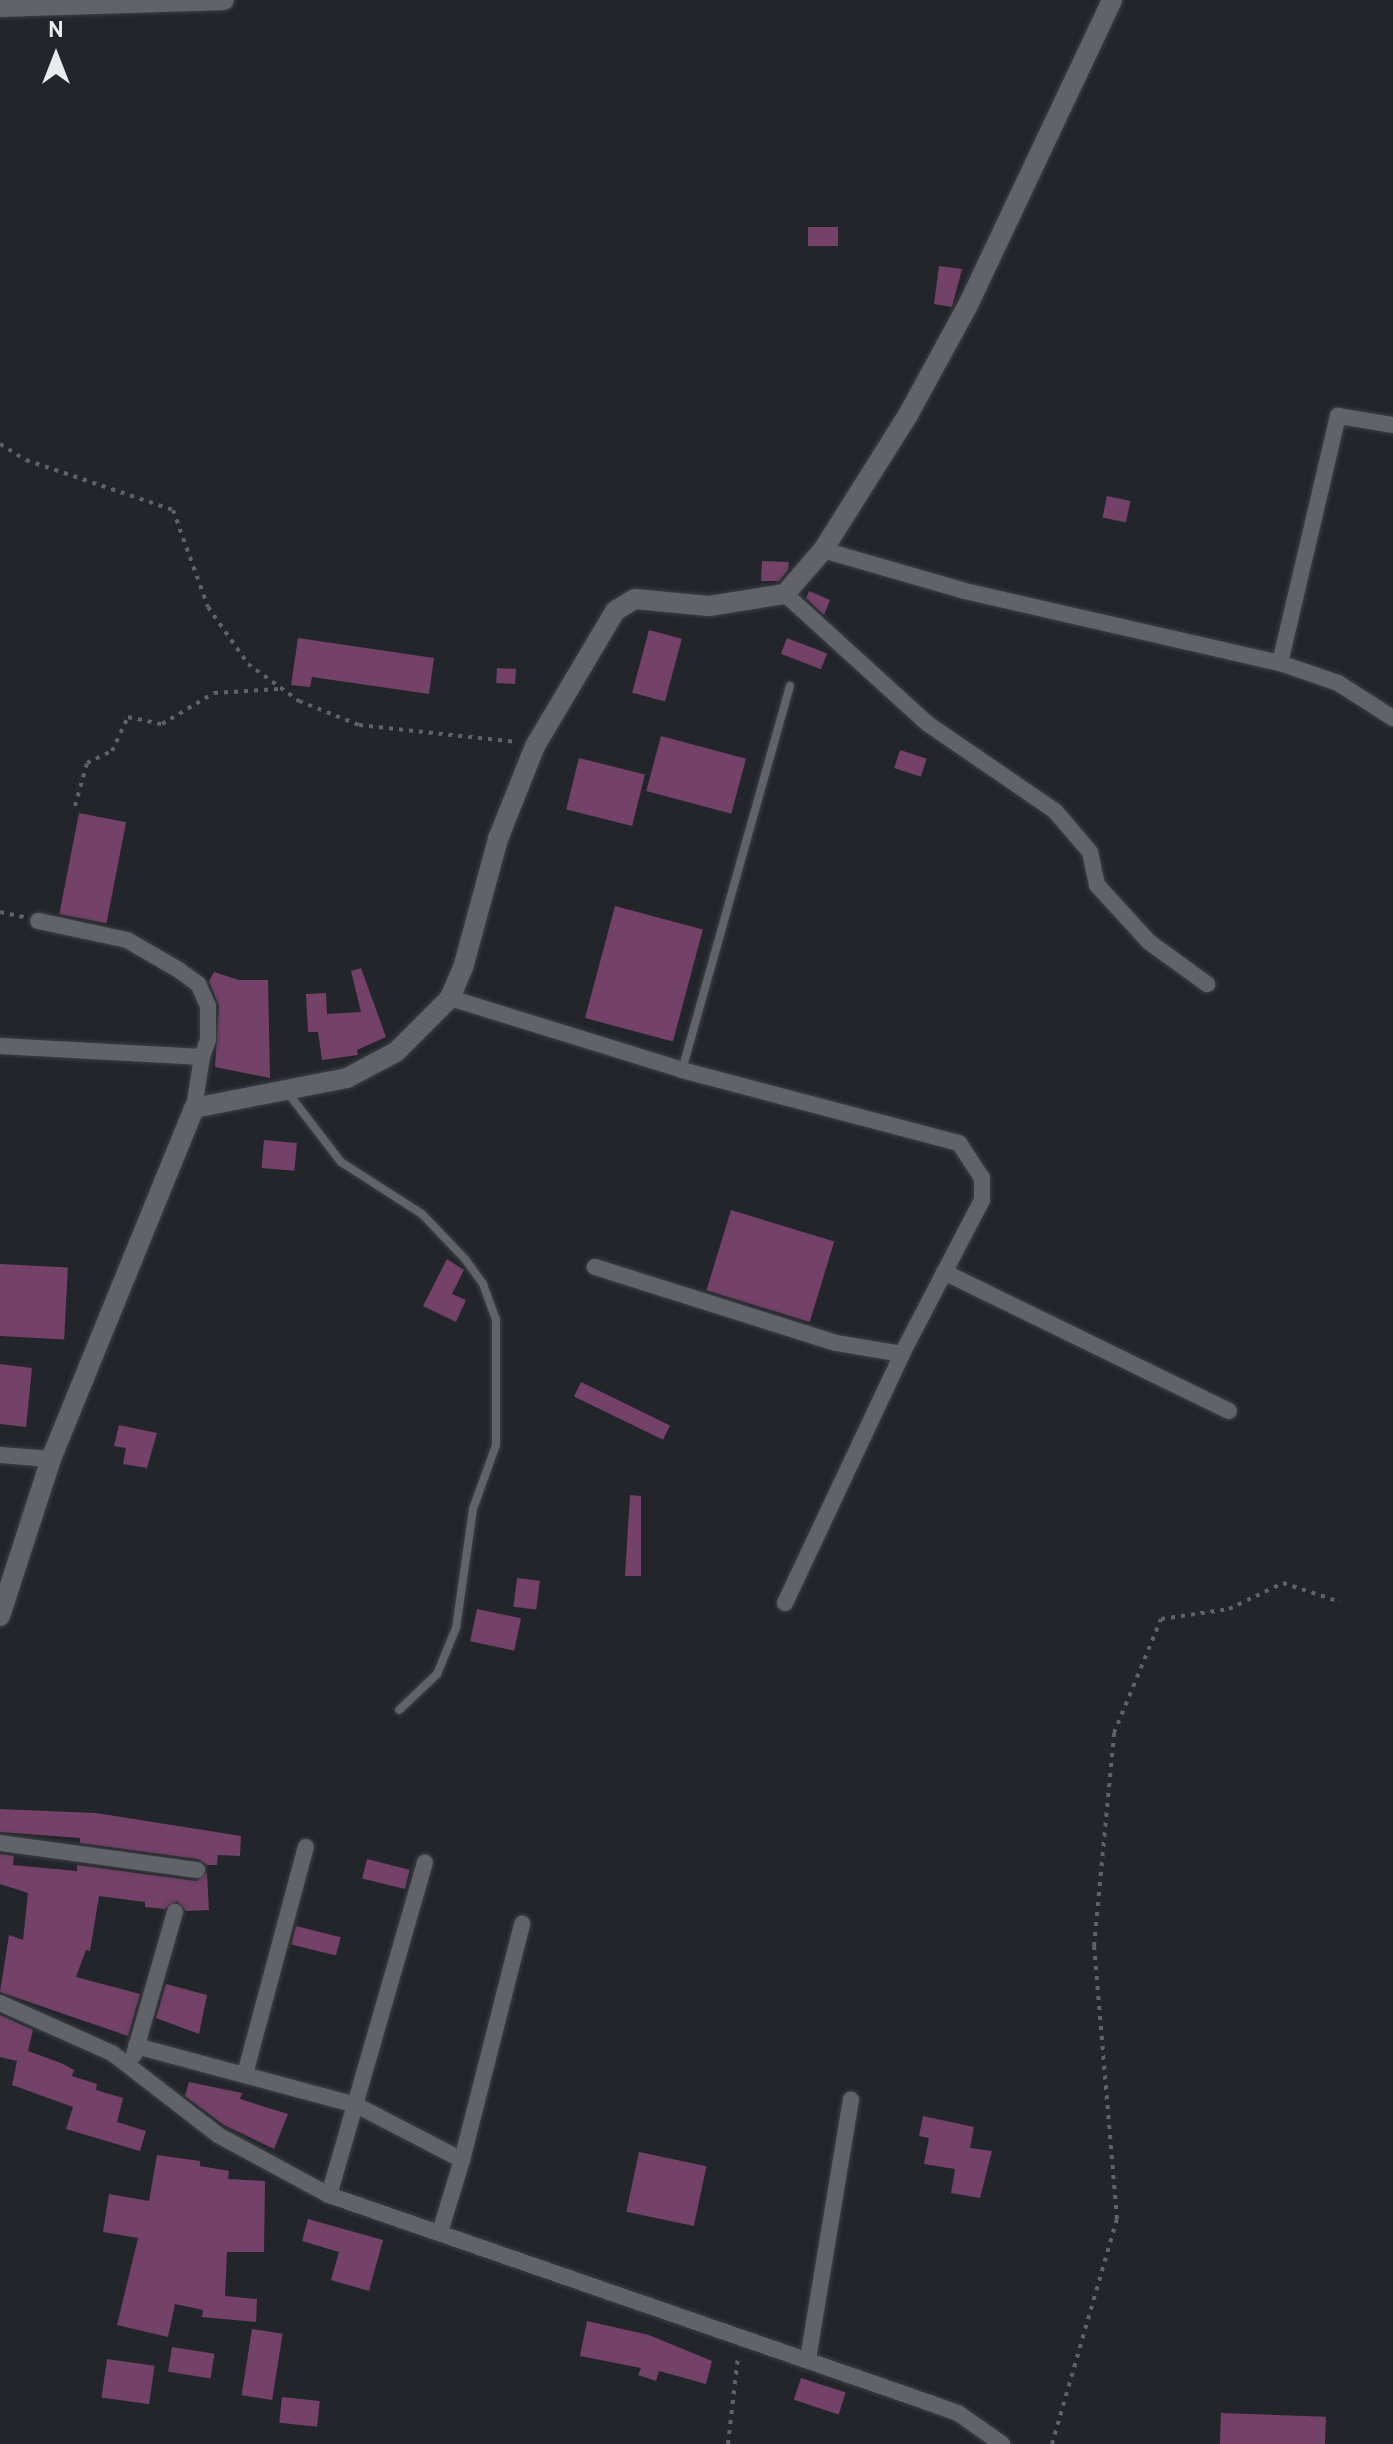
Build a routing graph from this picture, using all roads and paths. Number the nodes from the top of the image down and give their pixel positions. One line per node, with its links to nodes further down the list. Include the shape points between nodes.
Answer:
1 (224, 0): 3 (street)
2 (1112, 0): 6 (street, via 969,303 908,415)
3 (0, 7)
4 (1393, 425): 8 (street, via 1338,416)
5 (0, 444): 10 (path, via 26,460 173,510 208,607 248,664)
6 (823, 550): 7 (street); 8 (street, via 965,591)
7 (785, 594): 12 (street, via 709,606 657,598 626,602 615,611); 16 (street, via 928,724 1055,811 1090,852 1097,885 1149,942)
8 (1280, 663): 11 (street, via 1338,683)
9 (790, 686): 20 (lane)
10 (282, 689): 12 (path, via 359,725); 13 (path, via 214,693 162,724 128,717 112,751 87,763)
11 (1393, 718)
12 (535, 746): 17 (street, via 498,839)
13 (75, 806)
14 (0, 912): 15 (path)
15 (38, 921): 19 (street, via 127,940 198,984 208,1006)
16 (1207, 984)
17 (450, 998): 20 (street); 21 (street, via 396,1052 347,1078)
18 (0, 1046): 19 (street)
19 (202, 1057): 22 (street)
20 (682, 1070): 24 (street, via 959,1143 976,1162 982,1200)
21 (288, 1093): 22 (street); 32 (lane, via 341,1162 422,1214 465,1259 483,1284 496,1319 496,1445 473,1509 456,1628 437,1674)
22 (194, 1108): 28 (street)
23 (595, 1267): 25 (street, via 836,1343)
24 (944, 1272): 25 (street); 26 (street)
25 (902, 1354): 30 (street)
26 (1229, 1411)
27 (0, 1455): 28 (street)
28 (51, 1459): 31 (street)
29 (1340, 1602): 52 (path, via 1283,1583 1229,1609 1161,1619 1114,1733 1094,1946 1117,2219)
30 (785, 1603)
31 (0, 1616)
32 (399, 1710)
33 (0, 1843): 36 (street)
34 (306, 1847): 42 (street)
35 (425, 1863): 44 (street)
36 (197, 1870)
37 (175, 1912): 40 (street)
38 (522, 1924): 45 (street)
39 (0, 2003): 41 (street)
40 (136, 2046): 41 (street); 42 (street)
41 (132, 2065): 46 (street, via 218,2135)
42 (245, 2074): 44 (street)
43 (851, 2100): 49 (street)
44 (356, 2105): 45 (street); 46 (street)
45 (462, 2160): 47 (street)
46 (329, 2195): 47 (street)
47 (440, 2232): 48 (street)
48 (739, 2334): 49 (street); 50 (path)
49 (808, 2359): 51 (street, via 958,2413)
50 (728, 2444)
51 (1002, 2444)
52 (1052, 2444)

